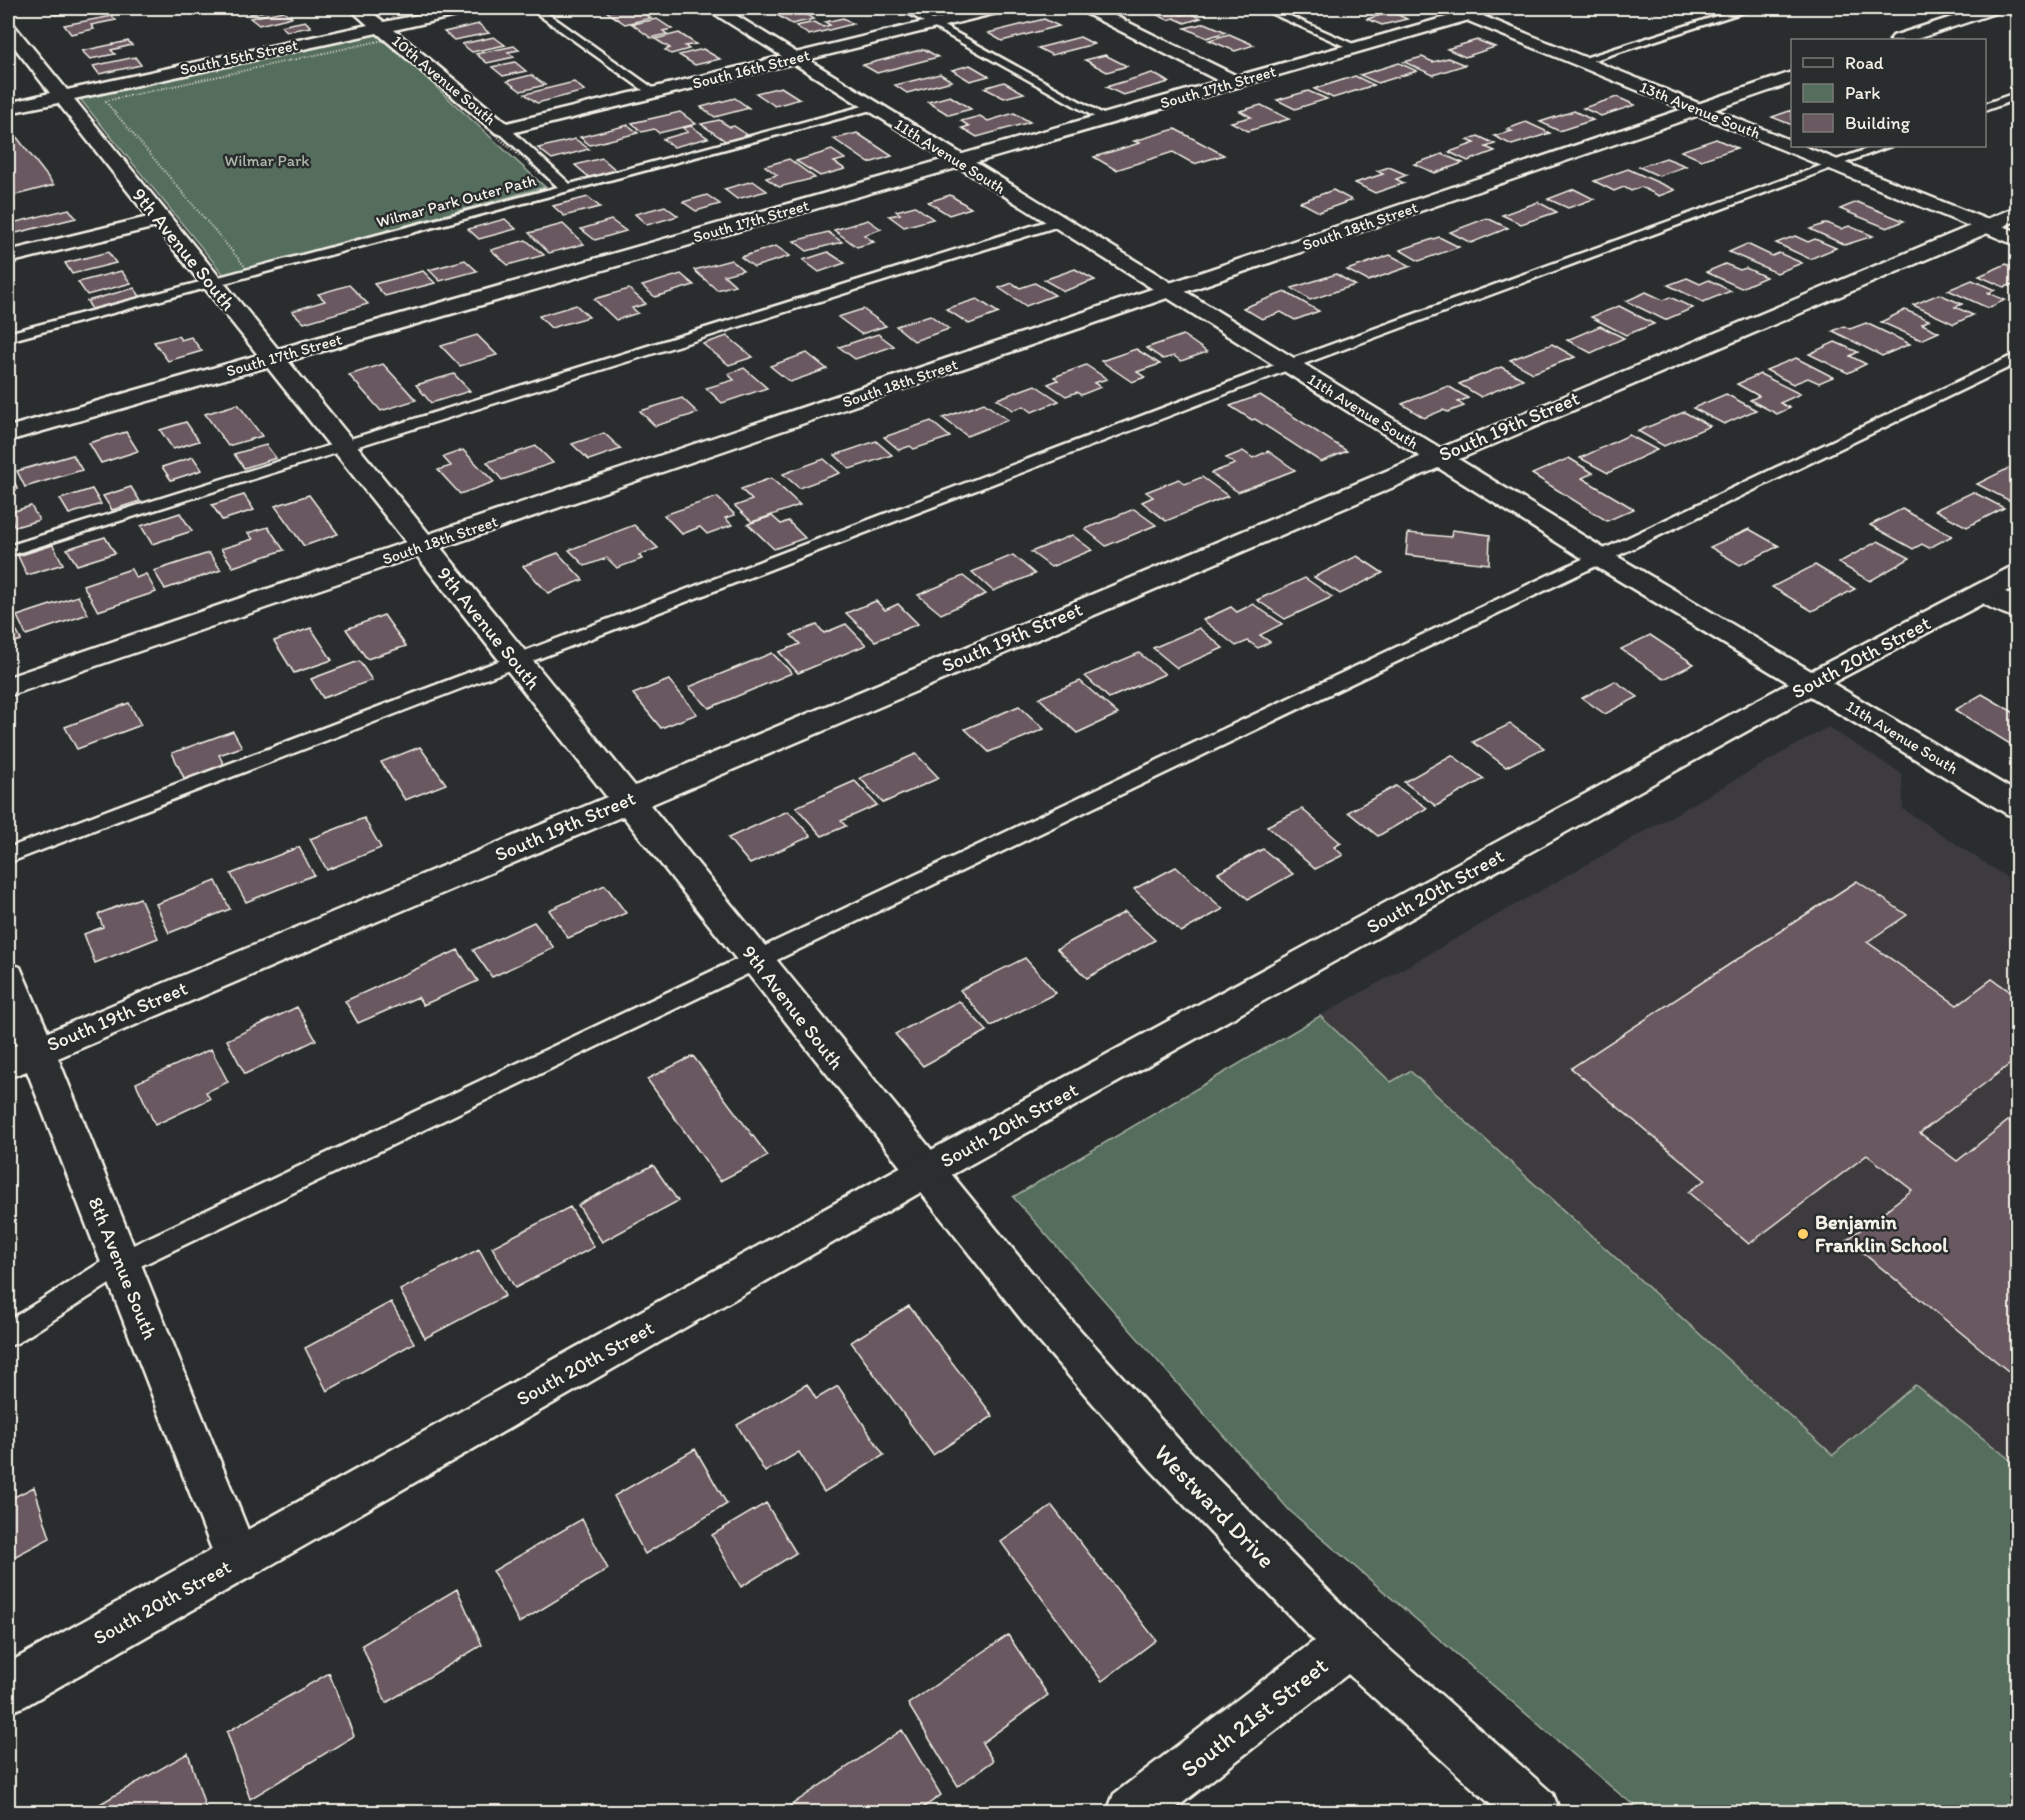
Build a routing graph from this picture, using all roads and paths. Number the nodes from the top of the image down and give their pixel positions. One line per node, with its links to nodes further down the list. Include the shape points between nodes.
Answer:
1 (357, 8): 14 (street, 10th Avenue South)
2 (471, 8): 14 (street, South 15th Street)
3 (534, 8): 22 (lane)
4 (713, 8): 18 (street, 11th Avenue South)
5 (904, 8): 13 (lane)
6 (999, 8): 13 (street, South 16th Street)
7 (1087, 8): 21 (street)
8 (1264, 8): 17 (lane)
9 (1494, 8): 12 (street, South 17th Street)
10 (1751, 8): 19 (lane)
11 (1995, 8): 16 (street)
12 (1459, 11): 17 (street, South 17th Street); 19 (street, 13th Avenue South)
13 (934, 24): 18 (street, South 16th Street); 29 (lane)
14 (380, 27): 24 (street, South 15th Street); 30 (street, 10th Avenue South)
15 (8, 29): 24 (street, 9th Avenue South)
16 (1902, 39)
17 (1355, 48): 21 (street, South 17th Street)
18 (794, 58): 22 (street, South 16th Street); 25 (street, 11th Avenue South)
19 (1581, 61): 28 (street, 13th Avenue South)
20 (1791, 77): 28 (street, South 18th Street)
21 (1235, 82): 29 (street, South 17th Street)
22 (654, 93): 30 (street, South 16th Street)
23 (2018, 95): 26 (lane)
24 (61, 96): 27 (street, South 15th Street); 36 (street, 9th Avenue South)
25 (871, 107): 32 (street, 11th Avenue South); 34 (lane)
26 (1986, 107)
27 (8, 108)
28 (1698, 109): 33 (street, 13th Avenue South); 43 (street, South 18th Street)
29 (1106, 119): 32 (street, South 17th Street)
30 (503, 129): 34 (lane)
31 (1882, 147): 33 (lane)
32 (958, 161): 37 (street, 11th Avenue South); 46 (street, South 17th Street)
33 (1834, 165): 38 (street, 13th Avenue South); 47 (lane)
34 (566, 187): 42 (lane)
35 (2018, 212): 38 (street, South 19th Street)
36 (160, 220): 40 (street); 42 (street, 9th Avenue South)
37 (1057, 222): 43 (street, 11th Avenue South); 49 (lane)
38 (1983, 226): 39 (street, 13th Avenue South); 50 (street, South 19th Street)
39 (2018, 240)
40 (8, 257)
41 (248, 270): 41 (path, Wilmar Park Outer Path, via 105,101 384,40 555,186)
42 (211, 282): 44 (lane); 46 (street, 9th Avenue South)
43 (1169, 291): 47 (street, 11th Avenue South); 51 (street, South 18th Street)
44 (8, 337)
45 (2018, 357): 53 (lane)
46 (273, 358): 48 (street, South 17th Street); 49 (street, 9th Avenue South)
47 (1288, 365): 50 (street, 11th Avenue South); 57 (lane)
48 (8, 434)
49 (344, 447): 51 (street, 9th Avenue South); 52 (lane)
50 (1437, 457): 53 (street, 11th Avenue South); 60 (street, South 19th Street)
51 (423, 546): 57 (street, 9th Avenue South); 59 (street, South 18th Street)
52 (8, 551)
53 (1599, 557): 58 (street, 11th Avenue South); 63 (lane)
54 (2018, 574): 55 (street, South 20th Street)
55 (1985, 592): 56 (street); 58 (street, South 20th Street)
56 (2018, 610)
57 (516, 660): 60 (street, 9th Avenue South); 62 (lane)
58 (1811, 683): 61 (street, 11th Avenue South); 66 (street, South 20th Street)
59 (8, 687)
60 (628, 800): 63 (street, 9th Avenue South); 65 (street, South 19th Street)
61 (2018, 807)
62 (8, 856)
63 (756, 960): 66 (street, 9th Avenue South); 67 (lane)
64 (8, 976): 65 (street, 8th Avenue South)
65 (22, 1057): 67 (street, 8th Avenue South)
66 (924, 1172): 69 (street, South 20th Street); 70 (street, Westward Drive, via 1050,1325 1165,1455)
67 (121, 1263): 68 (lane); 69 (street, 8th Avenue South)
68 (8, 1335)
69 (238, 1560): 71 (street, South 20th Street)
70 (1348, 1644): 72 (street, South 21st Street); 73 (street, Westward Drive)
71 (8, 1689)
72 (1132, 1812)
73 (1535, 1812)

